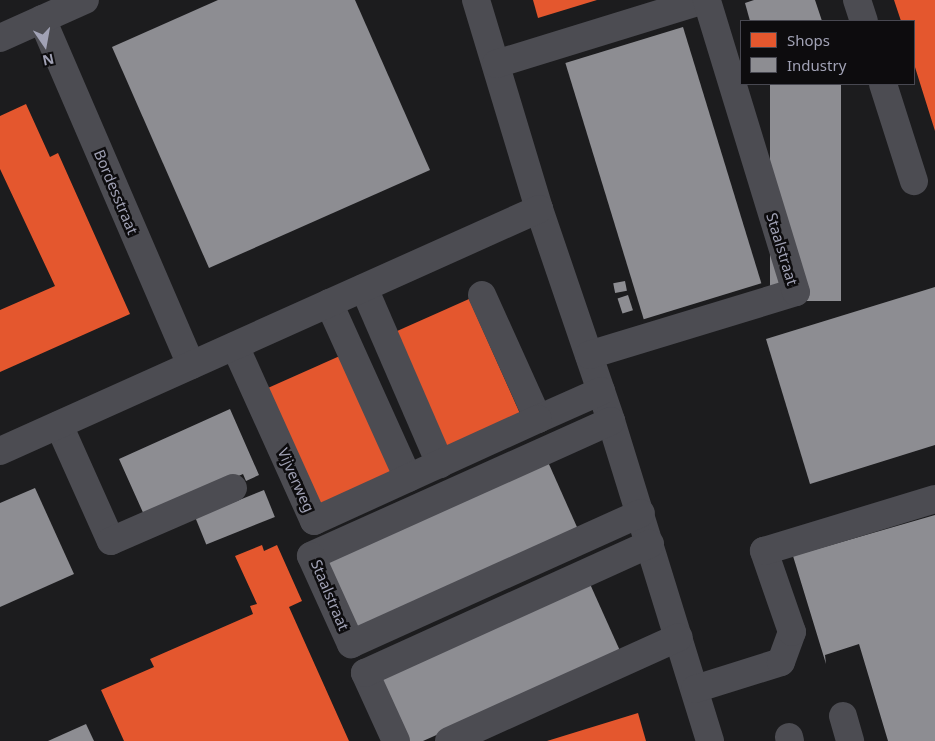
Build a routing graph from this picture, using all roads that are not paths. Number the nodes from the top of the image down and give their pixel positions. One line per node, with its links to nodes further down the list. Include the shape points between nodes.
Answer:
1 (85, 0): 5 (street)
2 (476, 0): 8 (street)
3 (706, 0): 8 (street, Staalstraat); 16 (street, Staalstraat, via 796,292)
4 (857, 0): 6 (street)
5 (42, 19): 7 (street); 17 (street, Bordesstraat)
6 (864, 20)
7 (0, 38)
8 (496, 64): 11 (street)
9 (883, 85): 10 (street)
10 (914, 181)
11 (539, 209): 12 (street); 16 (street)
12 (364, 288): 14 (street); 23 (street)
13 (482, 295): 19 (street)
14 (329, 303): 15 (street); 24 (street)
15 (235, 346): 17 (street); 24 (street, Vijverweg, via 314,521)
16 (589, 355): 18 (street)
17 (191, 365): 21 (street)
18 (601, 391): 19 (street); 20 (street)
19 (538, 419): 23 (street, Vijverweg)
20 (611, 421): 27 (street); 27 (street, Staalstraat, via 311,556 351,644)
21 (59, 424): 22 (street); 25 (street, via 112,541)
22 (0, 450)
23 (440, 464): 24 (street, Vijverweg)
24 (408, 478)
25 (233, 488)
26 (935, 500): 30 (street, via 764,551 792,632 781,662)
27 (641, 513): 28 (street)
28 (650, 544): 29 (street); 31 (street, via 365,673)
29 (679, 637): 30 (street); 32 (street)
30 (695, 690): 33 (street)
31 (396, 741)
32 (450, 741)
33 (710, 741)

